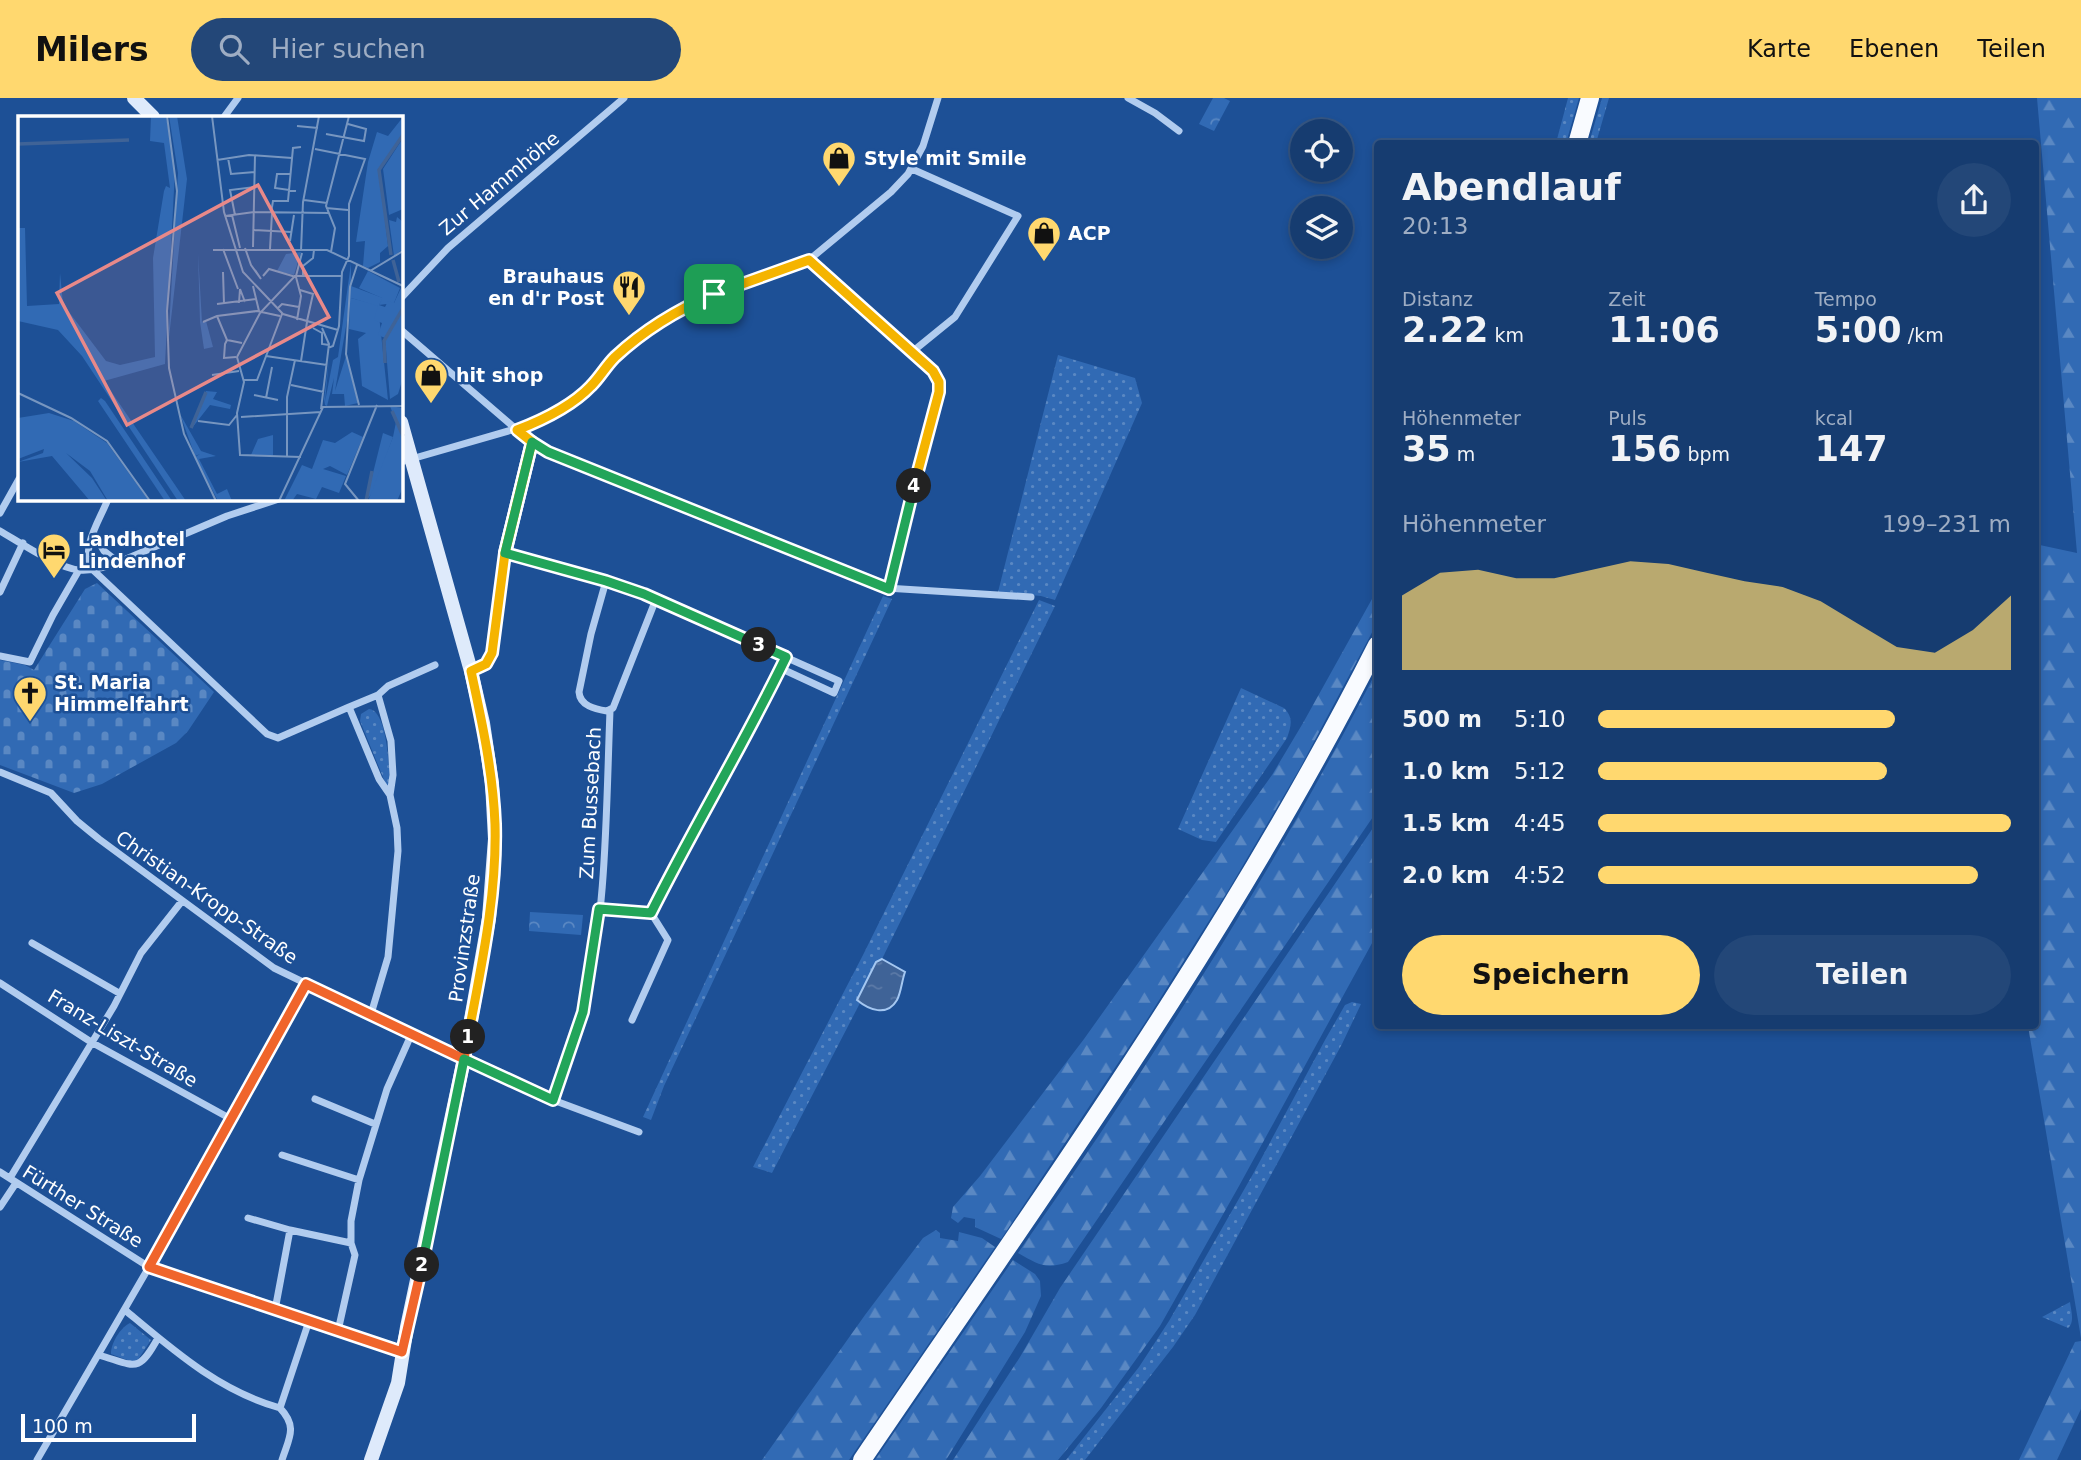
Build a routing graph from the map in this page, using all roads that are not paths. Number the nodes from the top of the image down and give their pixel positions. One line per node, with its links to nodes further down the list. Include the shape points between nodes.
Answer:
1 (134, 98): 7 (street)
2 (238, 98): 8 (street)
3 (624, 98): 13 (street, Zur Hammhöhe, via 448,247)
4 (937, 98): 11 (street)
5 (1128, 98): 9 (street)
6 (1590, 98): 10 (main road)
7 (152, 116)
8 (225, 116)
9 (1179, 131)
10 (1578, 140)
11 (912, 169): 12 (street); 15 (street, via 1018,216 955,317)
12 (809, 260): 15 (street); 17 (street, via 683,309 617,355 587,390 550,416)
13 (402, 297)
14 (402, 331): 17 (street)
15 (912, 352): 32 (street, via 936,375 939,392)
16 (402, 430): 19 (street, Provinzstraße)
17 (517, 430): 18 (street); 19 (street)
18 (532, 442): 27 (street); 32 (street)
19 (406, 461): 41 (street, Provinzstraße)
20 (18, 481): 23 (street)
21 (108, 500): 25 (street)
22 (276, 500): 28 (street)
23 (0, 513)
24 (0, 531): 26 (street)
25 (93, 534): 28 (street); 29 (street, via 87,553)
26 (23, 543): 30 (street); 33 (street)
27 (505, 553): 31 (street); 41 (street, via 492,653 486,664)
28 (118, 562): 29 (street)
29 (92, 569): 30 (street); 43 (street, via 272,737)
30 (79, 570): 37 (street, via 30,662)
31 (606, 581): 35 (street); 44 (street, via 579,695 586,705)
32 (889, 589): 34 (street)
33 (0, 592)
34 (1031, 597)
35 (656, 599): 38 (street); 44 (street)
36 (1374, 651): 84 (main road, via 1318,760 1192,969)
37 (0, 656)
38 (786, 657): 40 (street); 40 (street, via 839,681 834,693)
39 (435, 665): 42 (street)
40 (780, 668): 49 (street)
41 (471, 671): 58 (street, Provinzstraße, via 491,769 495,839 489,918)
42 (378, 695): 43 (street); 46 (street, via 391,741)
43 (349, 707): 46 (street)
44 (610, 711): 48 (street, Zum Bussebach)
45 (0, 772): 47 (street, Christian-Kropp-Straße, via 51,793 86,829)
46 (390, 795): 54 (street, via 397,828 396,885 388,957)
47 (181, 901): 52 (street, Christian-Kropp-Straße, via 268,964); 53 (street, via 141,953)
48 (599, 909): 49 (street); 60 (street, Zum Bussebach, via 583,1012)
49 (651, 913): 55 (street, via 668,940)
50 (33, 943): 53 (street)
51 (0, 983): 57 (street, Franz-Liszt-Straße)
52 (306, 984): 54 (street, Christian-Kropp-Straße); 61 (street)
53 (119, 993): 57 (street)
54 (371, 1014): 56 (street, Christian-Kropp-Straße)
55 (632, 1020)
56 (412, 1033): 58 (street, Christian-Kropp-Straße); 62 (street)
57 (91, 1042): 61 (street, Franz-Liszt-Straße); 66 (street)
58 (464, 1059): 60 (street, Christian-Kropp-Straße); 78 (street, Provinzstraße)
59 (314, 1099): 62 (street)
60 (553, 1100): 63 (street, Christian-Kropp-Straße)
61 (230, 1119): 72 (street)
62 (375, 1125): 67 (street)
63 (639, 1132)
64 (282, 1155): 67 (street)
65 (0, 1172): 66 (street, Fürther Straße)
66 (13, 1180): 68 (street); 72 (street, Fürther Straße)
67 (359, 1180): 71 (street)
68 (0, 1207)
69 (247, 1218): 70 (street)
70 (290, 1230): 71 (street); 74 (street)
71 (351, 1242): 76 (street, via 355,1255)
72 (149, 1267): 73 (street, Fürther Straße); 74 (street, Fürther Straße)
73 (125, 1310): 77 (street); 79 (street, Fürther Straße)
74 (275, 1310): 75 (street, Fürther Straße)
75 (309, 1321): 76 (street, Fürther Straße); 80 (street)
76 (338, 1331): 78 (street, Fürther Straße)
77 (158, 1338): 79 (street, via 139,1365); 80 (street, via 226,1386)
78 (402, 1352): 83 (street, Provinzstraße, via 395,1391)
79 (99, 1355): 81 (street, Fürther Straße)
80 (280, 1408): 82 (street, via 292,1428)
81 (39, 1459)
82 (282, 1460)
83 (371, 1460)
84 (863, 1460)

